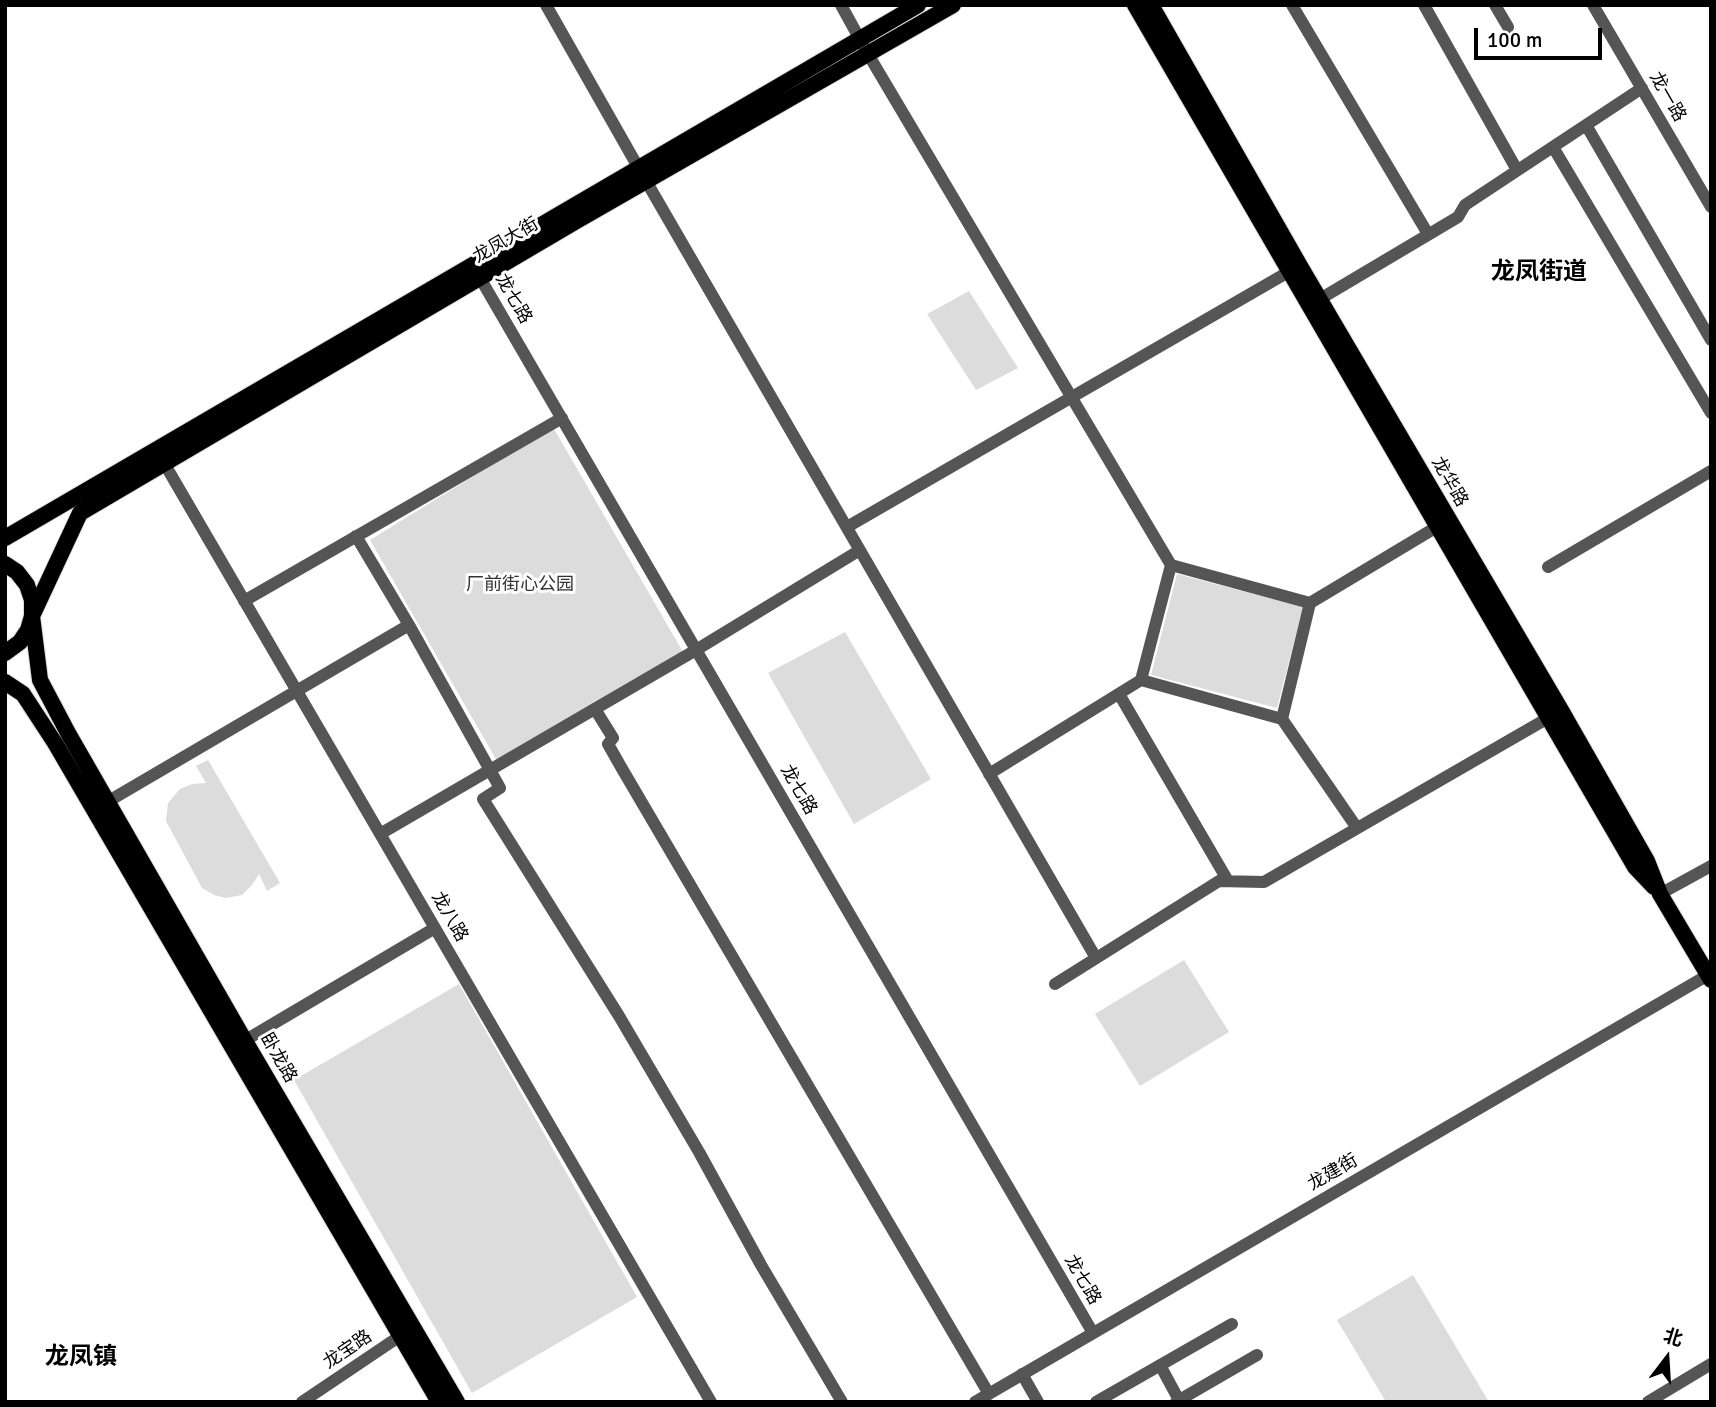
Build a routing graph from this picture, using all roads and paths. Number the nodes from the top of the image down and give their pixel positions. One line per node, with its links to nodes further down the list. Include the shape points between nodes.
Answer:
1 (546, 5): 18 (street)
2 (841, 5): 12 (street)
3 (918, 5): 12 (main road, 龙凤大街)
4 (953, 5): 13 (main road, 龙凤大街)
5 (1135, 5): 21 (main road)
6 (1151, 5): 21 (main road, 龙华路)
7 (1292, 5): 20 (street)
8 (1424, 5): 17 (street)
9 (1495, 5): 11 (street)
10 (1593, 5): 14 (street, 龙一路)
11 (1508, 27)
12 (860, 39): 13 (street); 18 (main road, 龙凤大街)
13 (868, 54): 18 (main road, 龙凤大街); 25 (street)
14 (1642, 88): 15 (street); 19 (street, 龙一路)
15 (1586, 125): 16 (street); 24 (street)
16 (1553, 146): 17 (street); 26 (street)
17 (1517, 170): 20 (street, via 1465,205 1458,217)
18 (643, 174): 22 (main road, 龙凤大街); 32 (street)
19 (1711, 207)
20 (1428, 234): 23 (street)
21 (1295, 268): 23 (main road, 龙华路); 25 (street); 31 (main road)
22 (476, 271): 27 (street, 龙七路); 28 (main road, 龙凤大街)
23 (1320, 299): 31 (main road, 龙华路)
24 (1711, 340)
25 (1072, 397): 32 (street); 37 (street)
26 (1711, 413)
27 (562, 418): 33 (street); 43 (street, 龙七路)
28 (160, 457): 30 (main road, 龙凤大街); 39 (street, 龙八路)
29 (1711, 471): 38 (street)
30 (77, 506): 34 (main road, 龙凤大街); 41 (main road)
31 (1443, 523): 40 (street); 50 (main road, 龙华路)
32 (847, 527): 35 (street)
33 (356, 536): 39 (street); 42 (street)
34 (5, 538)
35 (860, 550): 43 (street); 54 (street)
36 (5, 564): 41 (main road, via 27,585)
37 (1171, 565): 40 (street); 45 (street)
38 (1548, 566)
39 (244, 601): 47 (street, 龙八路)
40 (1310, 603): 51 (street)
41 (32, 616): 44 (main road, via 20,642); 52 (main road, via 40,680)
42 (409, 625): 47 (street); 53 (street)
43 (696, 650): 49 (street); 68 (street, 龙七路)
44 (5, 653)
45 (1141, 680): 48 (street); 51 (street)
46 (5, 682): 52 (main road, via 23,694)
47 (297, 691): 55 (street); 57 (street, 龙八路)
48 (1118, 694): 54 (street); 59 (street)
49 (595, 709): 53 (street); 73 (street, via 613,738 608,744 621,767)
50 (1555, 714): 56 (street); 60 (main road, 龙华路, via 1647,861)
51 (1282, 719): 56 (street)
52 (61, 738): 55 (main road, 卧龙路); 65 (main road, 卧龙路)
53 (489, 771): 57 (street); 79 (street, via 500,788 483,799 619,1016)
54 (989, 774): 62 (street)
55 (107, 802): 65 (main road, 卧龙路)
56 (1357, 828): 59 (street, via 1264,883)
57 (380, 834): 61 (street, 龙八路)
58 (1711, 866): 60 (street)
59 (1228, 881): 62 (street, via 1219,881)
60 (1660, 894): 63 (main road, 龙华路)
61 (435, 928): 65 (street); 78 (street, 龙八路)
62 (1096, 958): 64 (street)
63 (1709, 978): 68 (street, 龙建街)
64 (1055, 984)
65 (239, 1044): 67 (main road, 卧龙路)
66 (1231, 1324): 71 (street)
67 (407, 1331): 75 (street, 龙宝路); 76 (main road, 卧龙路); 77 (main road, 卧龙路)
68 (1093, 1333): 72 (street, 龙建街)
69 (1256, 1355): 74 (street)
70 (1711, 1364): 83 (street)
71 (1160, 1366): 74 (street); 82 (street)
72 (1022, 1374): 73 (street, 龙建街); 81 (street)
73 (989, 1394): 80 (street, 龙建街)
74 (1178, 1401)
75 (302, 1402)
76 (439, 1402)
77 (457, 1402)
78 (711, 1402)
79 (842, 1402)
80 (975, 1402)
81 (1038, 1402)
82 (1096, 1402)
83 (1648, 1402)

